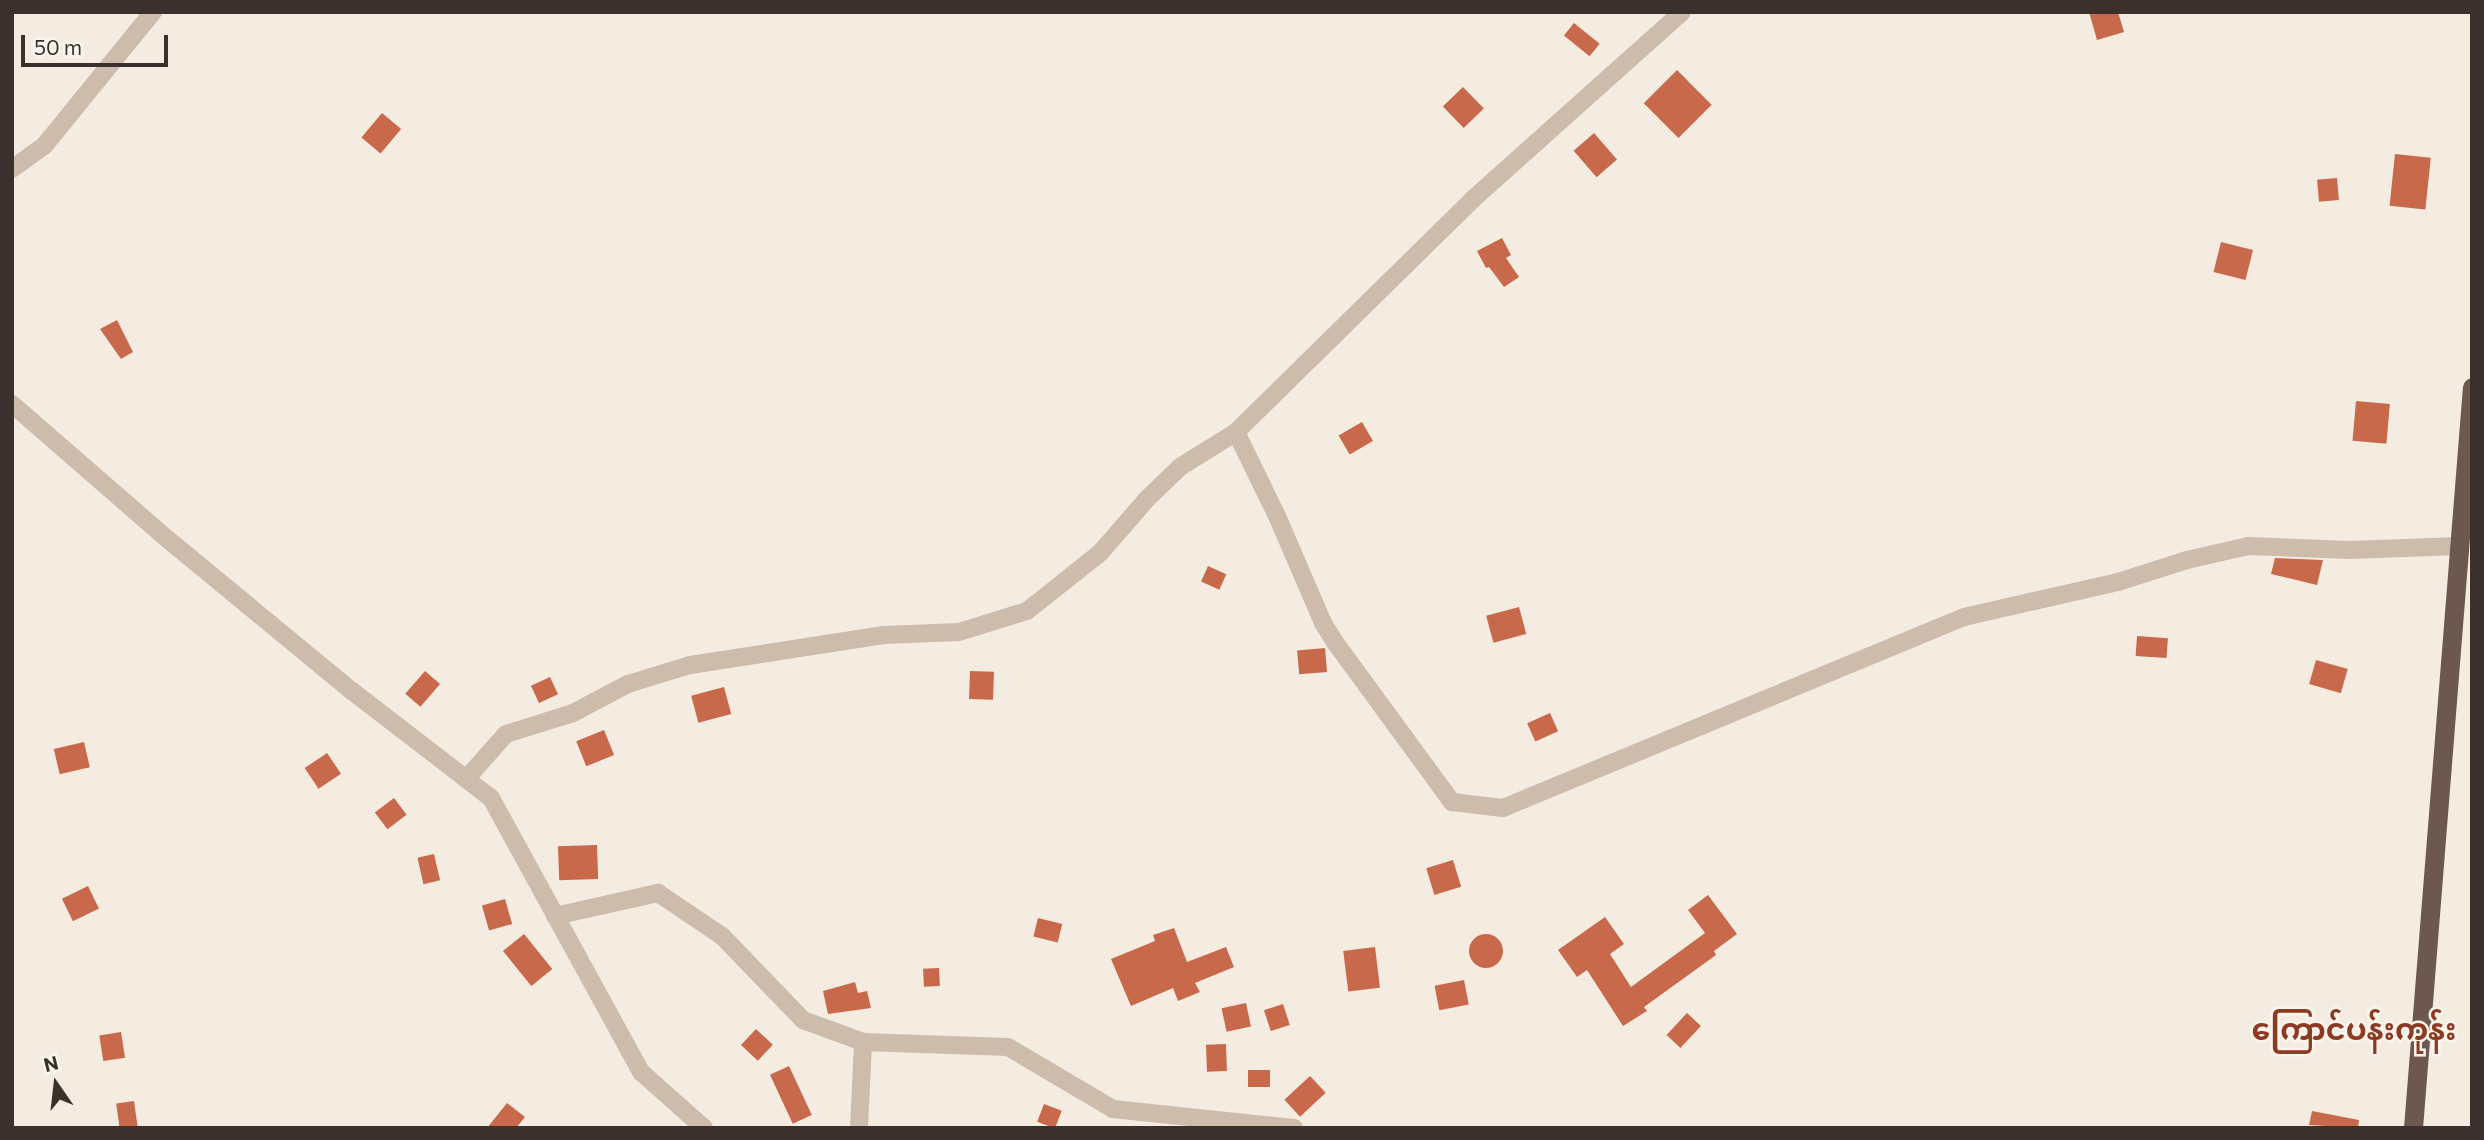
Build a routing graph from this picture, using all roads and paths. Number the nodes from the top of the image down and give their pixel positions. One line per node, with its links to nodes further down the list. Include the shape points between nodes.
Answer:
1 (153, 12): 3 (street, via 44,146)
2 (1682, 12): 6 (street, via 1473,198)
3 (12, 169)
4 (2472, 387): 7 (highway)
5 (12, 404): 9 (street, via 165,537)
6 (1236, 432): 8 (street, via 1337,645 1452,802 1503,808 1964,617 2248,547); 9 (street, via 1180,467 1100,553 1027,611 959,632 884,635 704,663 628,684 573,713 506,734)
7 (2468, 467): 8 (highway)
8 (2459, 546): 15 (highway)
9 (466, 779): 10 (street, via 491,798)
10 (555, 916): 11 (street, via 658,893 722,936 803,1020); 12 (street, via 641,1072)
11 (863, 1042): 13 (street); 14 (street, via 1008,1047 1113,1109)
12 (704, 1128)
13 (859, 1128)
14 (1294, 1128)
15 (2413, 1128)

